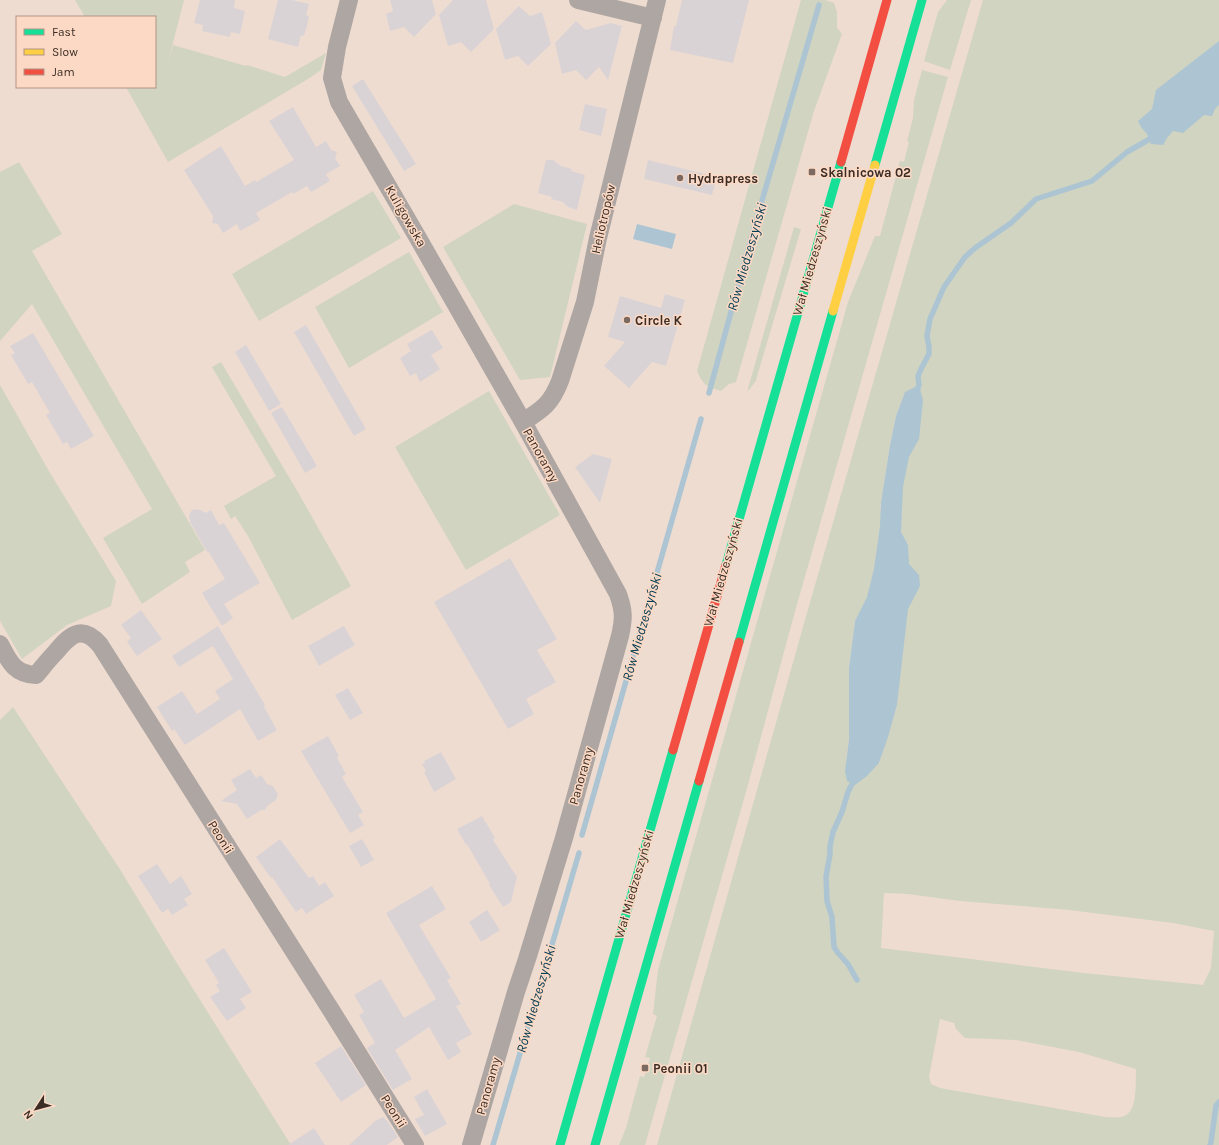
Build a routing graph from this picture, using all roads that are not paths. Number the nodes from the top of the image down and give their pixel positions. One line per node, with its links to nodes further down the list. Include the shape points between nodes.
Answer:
1 (349, 0): 7 (street, Kuligowska, via 332,78 339,102)
2 (578, 0): 6 (street)
3 (657, 0): 6 (street, Heliotropów)
4 (886, 0): 11 (main road, Wał Miedzeszyński)
5 (922, 0): 12 (main road)
6 (653, 18): 7 (street, Heliotropów, via 598,238 585,302 560,382 547,404)
7 (523, 422): 10 (street, Panoramy, via 618,594 624,620 561,846)
8 (0, 644): 9 (street, Peonii, via 13,666 22,672 36,675 73,635 86,634 100,645)
9 (415, 1145)
10 (471, 1145)
11 (560, 1145)
12 (596, 1145)

